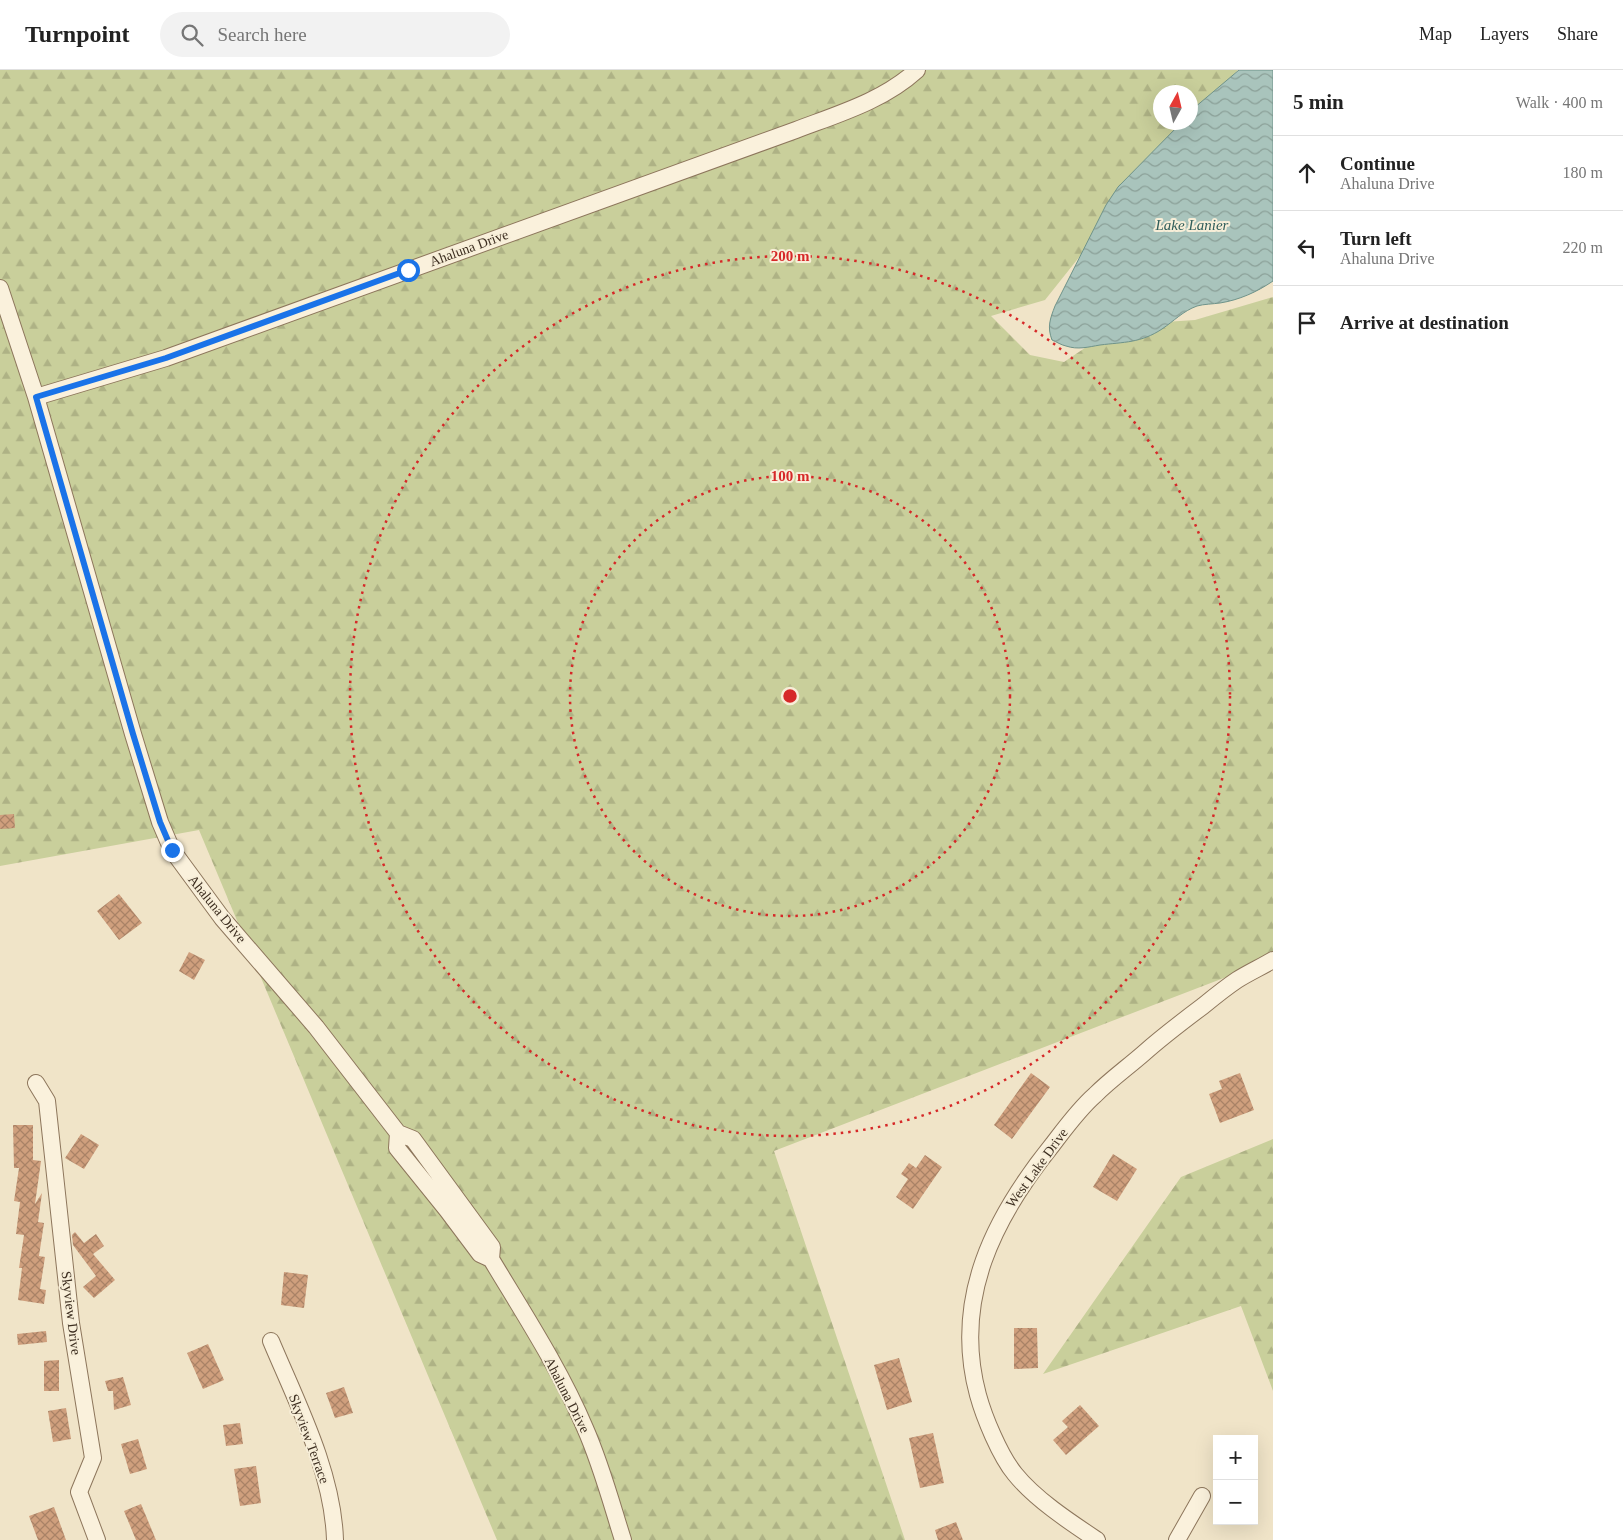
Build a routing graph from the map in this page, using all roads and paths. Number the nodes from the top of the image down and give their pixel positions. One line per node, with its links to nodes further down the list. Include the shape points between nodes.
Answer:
1 (917, 70): 3 (street, Ahaluna Drive, via 866,103 796,130 166,358)
2 (0, 288): 3 (street)
3 (36, 397): 10 (street, Ahaluna Drive, via 133,734 172,850 222,918 316,1027 398,1133 397,1148 480,1254 491,1259 558,1373 585,1428 604,1477)
4 (1273, 960): 11 (street, West Lake Drive, via 1236,981 1094,1095 1019,1189 997,1227 982,1263 974,1292 970,1352 982,1409 1014,1473 1067,1521)
5 (36, 1083): 8 (street, Skyview Drive, via 47,1102 71,1323 93,1458 79,1492)
6 (271, 1341): 9 (street, Skyview Terrace, via 311,1437 330,1504)
7 (1202, 1496): 12 (street)
8 (97, 1540)
9 (335, 1540)
10 (622, 1540)
11 (1097, 1540)
12 (1177, 1540)

